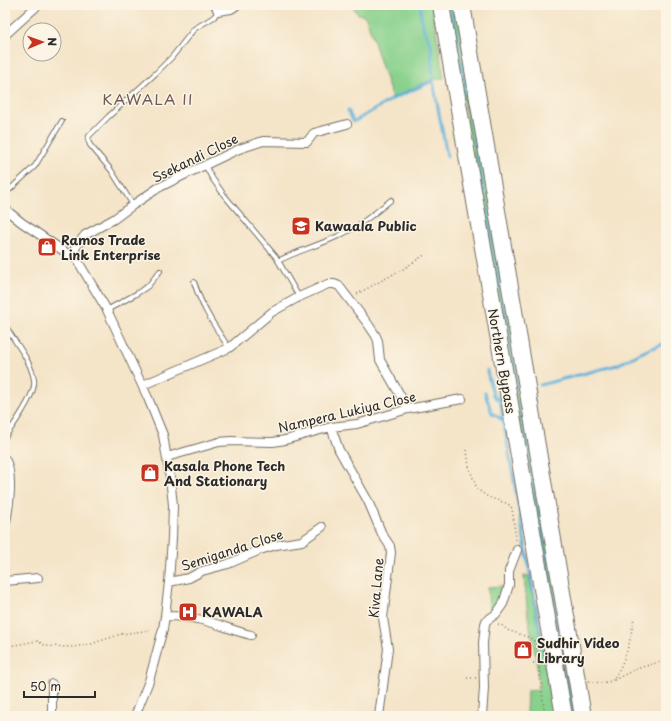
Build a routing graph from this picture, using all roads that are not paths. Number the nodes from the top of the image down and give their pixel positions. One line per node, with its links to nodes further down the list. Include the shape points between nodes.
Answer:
1 (38, 5): 6 (street)
2 (237, 5): 5 (street, via 231,9)
3 (441, 5): 42 (highway, Northern Bypass)
4 (462, 5): 43 (highway, Northern Bypass)
5 (216, 8): 12 (lane, via 214,17 194,29 172,57 89,136 90,145 111,170)
6 (5, 35)
7 (62, 121): 10 (lane, via 35,166)
8 (347, 124): 9 (street, Ssekandi Close, via 314,134 307,142 264,141)
9 (205, 165): 12 (street, Ssekandi Close, via 158,188); 15 (lane, via 224,195)
10 (5, 194)
11 (390, 200): 15 (lane, via 366,220 346,232)
12 (132, 205): 14 (street, Ssekandi Close, via 114,219 85,235 75,248)
13 (5, 209): 14 (street)
14 (76, 258): 19 (street)
15 (278, 261): 18 (lane)
16 (160, 271): 19 (lane, via 148,286)
17 (194, 282): 21 (lane, via 208,317)
18 (299, 297): 21 (street, via 272,312); 24 (street, via 328,284 339,286 376,336 380,360)
19 (107, 310): 22 (street)
20 (5, 325): 26 (lane, via 28,363 35,382 32,395)
21 (229, 348): 22 (street)
22 (143, 385): 27 (street, via 162,435)
23 (462, 399): 24 (street, Nampera Lukiya Close)
24 (408, 409): 25 (street, Nampera Lukiya Close, via 357,424)
25 (331, 427): 27 (street, Nampera Lukiya Close, via 273,442 231,441 211,444); 40 (street, Kiva Lane, via 339,450 368,501 392,553 383,618 388,649)
26 (5, 438)
27 (167, 457): 34 (street, via 172,505)
28 (5, 459): 29 (street, via 10,478)
29 (5, 526)
30 (322, 527): 34 (street, Semiganda Close, via 302,541 276,545 189,578)
31 (517, 550): 41 (street, via 509,571 509,585 503,604 485,624)
32 (38, 578): 33 (street)
33 (5, 581)
34 (169, 582): 35 (street)
35 (165, 616): 36 (street, via 204,620); 39 (street, via 148,681)
36 (251, 635)
37 (52, 684): 38 (street)
38 (52, 716)
39 (135, 716)
40 (379, 716)
41 (482, 716)
42 (564, 716)
43 (583, 716)

